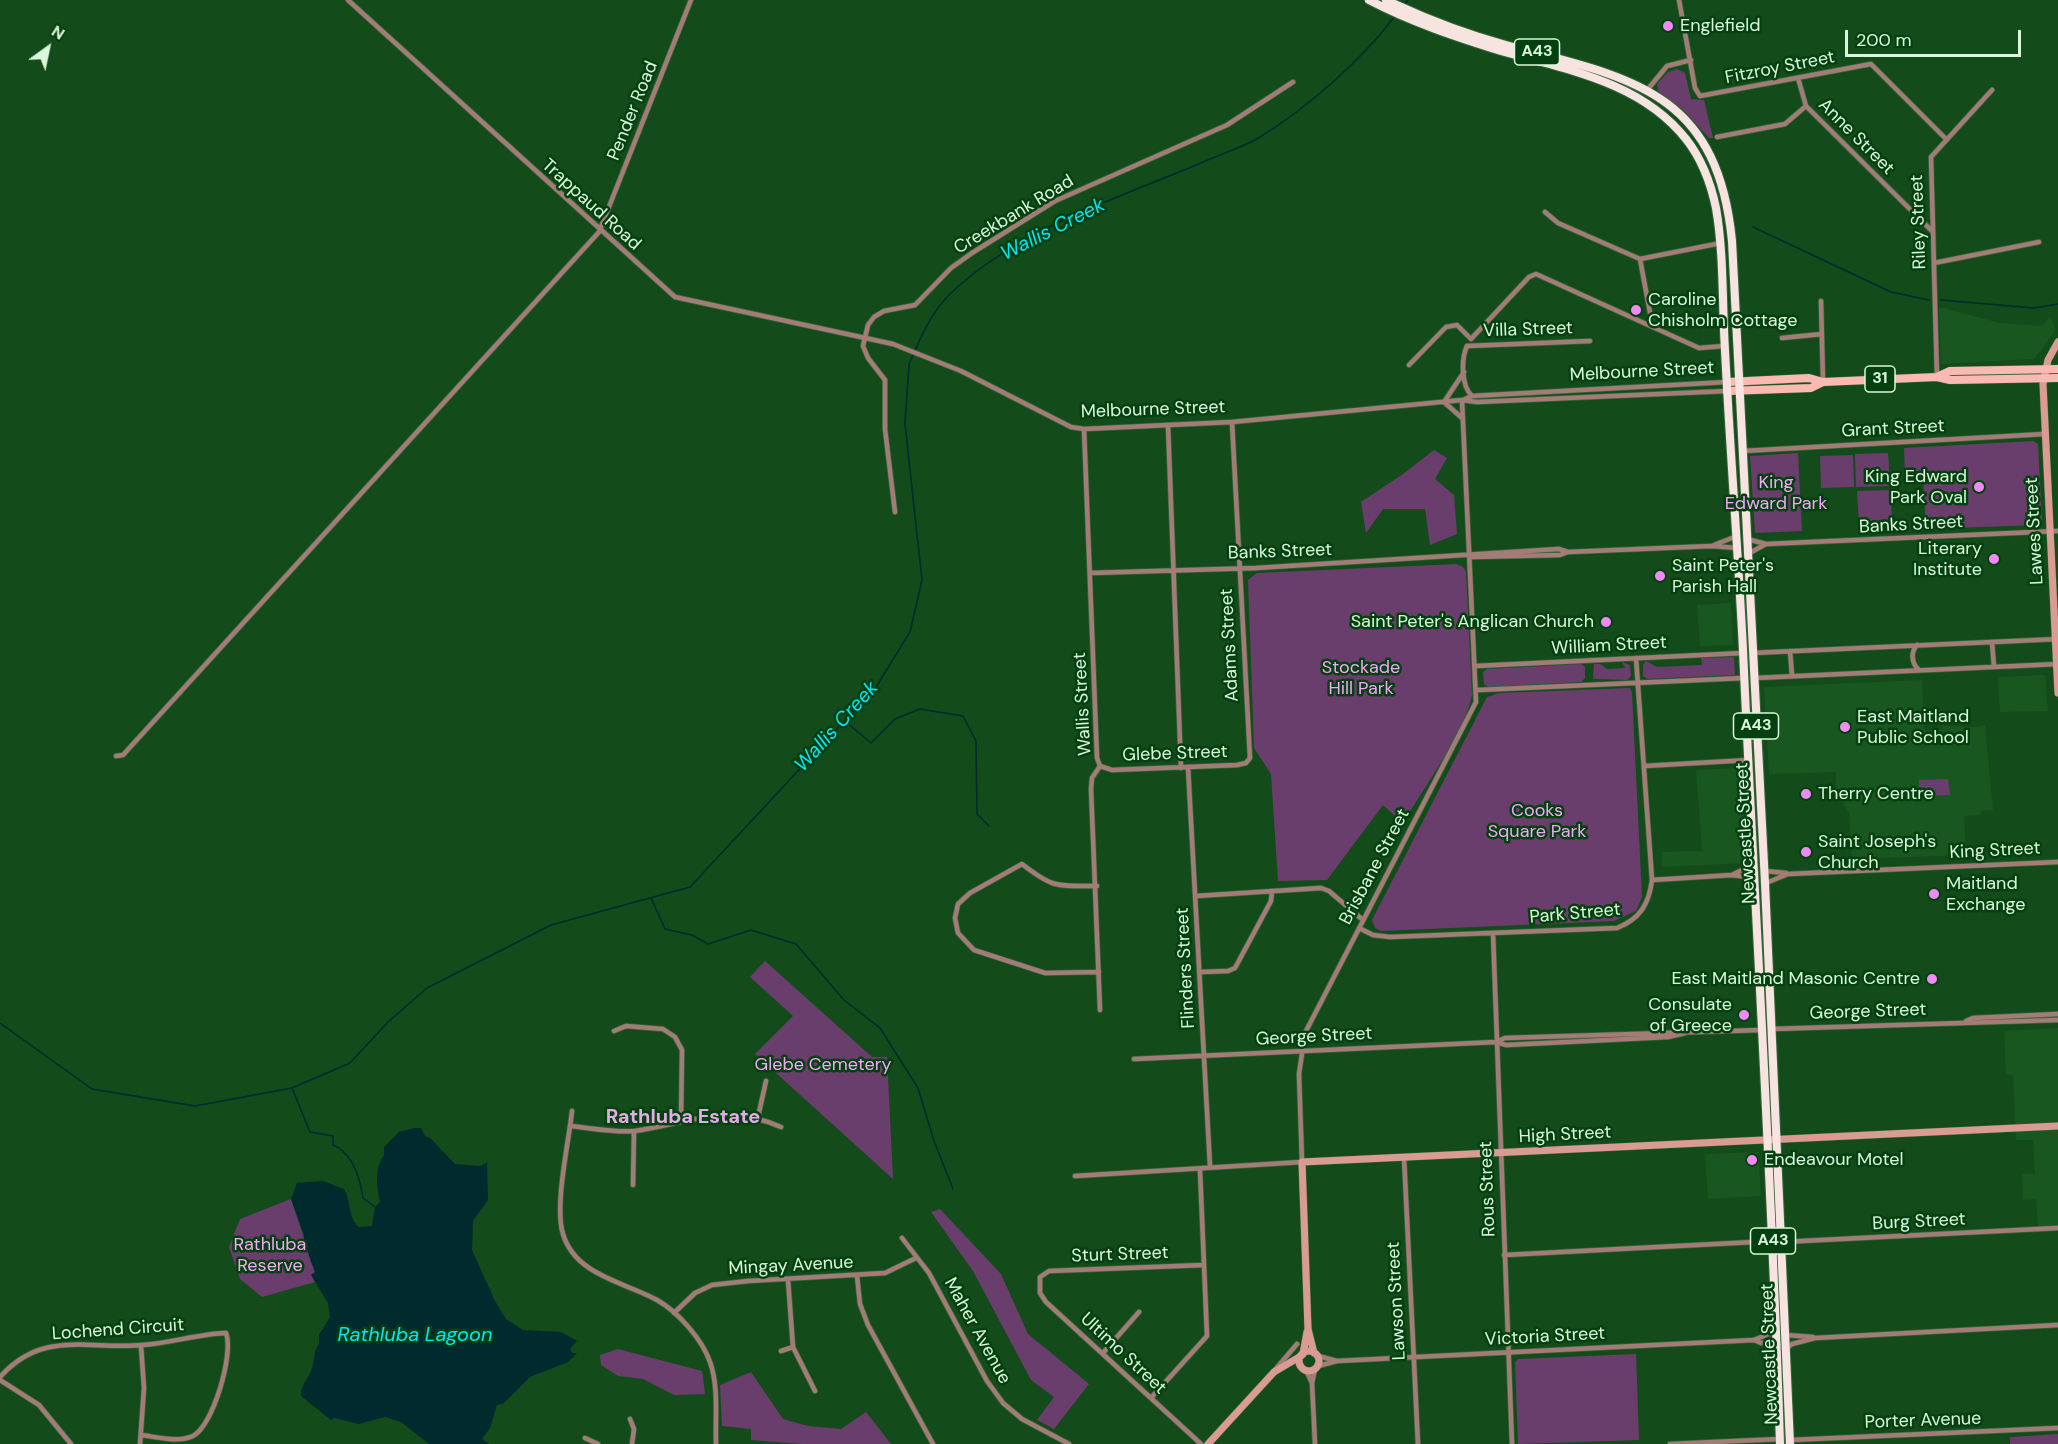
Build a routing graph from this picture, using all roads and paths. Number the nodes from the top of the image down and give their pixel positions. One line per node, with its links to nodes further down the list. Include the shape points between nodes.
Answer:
1 (348, 0): 17 (street, Trappaud Road)
2 (691, 0): 17 (street, Pender Road)
3 (1369, 0): 5 (highway, A43)
4 (1679, 0): 7 (street)
5 (1384, 3): 6 (highway, A43)
6 (1423, 21): 10 (highway, A43, via 1603,70); 12 (highway, A43, via 1583,74)
7 (1691, 60): 8 (street, Fitzroy Street, via 1697,93 1702,96); 10 (street, via 1667,66)
8 (1798, 78): 13 (street, Anne Street); 15 (street, Fitzroy Street, via 1871,64)
9 (1293, 82): 27 (street, Creekbank Road, via 1227,125 1047,206 965,258 915,305 874,317)
10 (1648, 90): 12 (highway); 19 (highway, Newcastle Street / A43, via 1687,122 1707,149 1722,185)
11 (1992, 90): 15 (street, Riley Street)
12 (1642, 99): 21 (highway, Newcastle Street / A43, via 1669,120 1699,159 1715,205)
13 (1806, 106): 14 (street, via 1785,124); 18 (street, Anne Street)
14 (1717, 137)
15 (1946, 139): 18 (street, Riley Street, via 1931,157)
16 (1545, 212): 22 (street, via 1558,223)
17 (599, 232): 27 (street, Trappaud Road, via 675,297); 81 (street, via 123,755)
18 (1933, 232): 23 (street, Riley Street)
19 (1732, 241): 21 (highway); 42 (highway, Newcastle Street / A43)
20 (2039, 242): 23 (street)
21 (1721, 243): 22 (street); 33 (highway, Newcastle Street / A43)
22 (1640, 258): 25 (street, via 1651,318)
23 (1934, 262): 38 (street, Riley Street)
24 (1821, 301): 26 (street)
25 (1648, 325): 29 (street, via 1536,274); 33 (street, via 1699,348)
26 (1822, 334): 28 (street); 41 (street)
27 (865, 336): 50 (street, Melbourne Street, via 934,359 1071,427); 53 (street, via 863,346 868,358 885,380 885,429)
28 (1782, 338)
29 (1472, 339): 32 (street); 34 (street, via 1456,325 1446,327)
30 (1590, 341): 32 (street, Villa Street)
31 (2058, 342): 35 (main road)
32 (1467, 346): 37 (street)
33 (1724, 346): 43 (highway, Newcastle Street / A43)
34 (1409, 365)
35 (2045, 368): 36 (main road, Melbourne Street / 31); 38 (main road, Melbourne Street / 31, via 1950,371); 39 (main road, Lawes Street)
36 (2058, 369)
37 (1464, 372): 44 (street, via 1466,389); 46 (street)
38 (1937, 376): 39 (main road, Melbourne Street / 31, via 1950,380); 41 (main road, Melbourne Street / 31)
39 (2044, 377): 40 (main road, Melbourne Street / 31); 51 (main road, Lawes Street)
40 (2058, 378)
41 (1823, 382): 42 (main road, Melbourne Street / 31, via 1809,378)
42 (1739, 386): 43 (main road, Melbourne Street); 52 (highway, Newcastle Street / A43)
43 (1727, 387): 44 (street, Melbourne Street); 45 (street, Melbourne Street); 55 (highway, Newcastle Street / A43)
44 (1472, 396): 45 (street, Melbourne Street)
45 (1462, 400): 46 (street, Melbourne Street); 47 (street, Brisbane Street)
46 (1444, 402): 47 (street); 48 (street, Melbourne Street)
47 (1462, 419): 61 (street, Brisbane Street)
48 (1232, 422): 49 (street, Melbourne Street); 62 (street, Adams Street)
49 (1168, 425): 50 (street, Melbourne Street); 63 (street)
50 (1084, 429): 64 (street, Wallis Street)
51 (2045, 434): 52 (street, Grant Street); 54 (main road, Lawes Street)
52 (1743, 451): 56 (highway, Newcastle Street / A43)
53 (895, 512)
54 (2054, 531): 57 (street, Banks Street); 65 (main road, Lawes Street)
55 (1737, 536): 58 (street, Banks Street); 59 (highway, Newcastle Street / A43)
56 (1747, 539): 57 (street, Banks Street); 59 (highway); 60 (highway, Newcastle Street / A43)
57 (1766, 544): 60 (street, Banks Street)
58 (1712, 546): 59 (street, Banks Street); 61 (street, Banks Street, via 1483,552)
59 (1738, 548): 69 (highway, Newcastle Street / A43)
60 (1748, 554): 70 (highway, Newcastle Street / A43)
61 (1470, 556): 62 (street, Banks Street); 73 (street, Brisbane Street)
62 (1240, 567): 63 (street, Banks Street); 82 (street, Adams Street)
63 (1174, 570): 64 (street, Banks Street); 87 (street)
64 (1090, 573): 84 (street, Wallis Street)
65 (2057, 639): 66 (street); 72 (main road, Lawes Street)
66 (1992, 642): 67 (street); 74 (street)
67 (1917, 645): 68 (street); 75 (street, via 1913,663)
68 (1790, 651): 70 (street); 76 (street)
69 (1743, 653): 71 (street, William Street); 77 (highway, Newcastle Street / A43)
70 (1752, 653): 77 (highway, Newcastle Street / A43)
71 (1636, 658): 73 (street, William Street); 78 (street, Park Street)
72 (2057, 664): 74 (street); 80 (main road, Lawes Street)
73 (1476, 666): 79 (street, Brisbane Street)
74 (1994, 667): 75 (street)
75 (1919, 670): 76 (street)
76 (1792, 675): 77 (street)
77 (1749, 678): 78 (street); 83 (highway, Newcastle Street / A43); 88 (highway, Newcastle Street / A43)
78 (1638, 683): 79 (street); 85 (street, Park Street)
79 (1478, 690): 101 (street, Brisbane Street, via 1472,715)
80 (2058, 693)
81 (116, 756)
82 (1250, 758): 86 (street, Glebe Street, via 1237,765)
83 (1749, 760): 85 (street); 90 (highway, Newcastle Street / A43)
84 (1100, 766): 87 (street, Glebe Street, via 1112,770); 97 (street, Wallis Street, via 1092,778 1091,789)
85 (1644, 766): 95 (street, Park Street)
86 (1188, 767): 87 (street, Glebe Street); 99 (street, Flinders Street)
87 (1181, 768)
88 (1764, 850): 91 (highway, Newcastle Street / A43); 94 (highway)
89 (2058, 862): 92 (street, King Street)
90 (1755, 863): 93 (street); 94 (highway, Newcastle Street / A43)
91 (1765, 871): 92 (street, King Street); 96 (highway, Newcastle Street / A43); 100 (highway)
92 (1788, 874): 96 (street, King Street)
93 (1732, 875): 94 (street); 95 (street)
94 (1755, 878): 100 (highway, Newcastle Street / A43)
95 (1652, 880): 103 (street, Park Street, via 1643,910 1617,928)
96 (1766, 883): 110 (highway, Newcastle Street / A43)
97 (1097, 886): 104 (street, Wallis Street); 104 (street, via 1055,886 1022,864 970,892 958,904 955,918 958,933 974,950 1045,973)
98 (1272, 891): 99 (street); 101 (street, via 1321,888); 105 (street, via 1271,901 1235,968)
99 (1196, 896): 105 (street, Flinders Street)
100 (1757, 900): 110 (highway, Newcastle Street / A43)
101 (1363, 920): 102 (street, Brisbane Street)
102 (1359, 928): 103 (street, Park Street, via 1390,938); 113 (street, Brisbane Street, via 1311,1018)
103 (1493, 933): 112 (street, Rous Street)
104 (1099, 972): 106 (street, Wallis Street)
105 (1201, 972): 114 (street, Flinders Street)
106 (1100, 1011)
107 (2058, 1014): 109 (street, George Street)
108 (2058, 1020): 109 (street, George Street)
109 (1966, 1021): 110 (street, George Street)
110 (1768, 1029): 112 (street, George Street); 124 (highway, Newcastle Street / A43)
111 (614, 1030): 119 (street, via 626,1026 663,1029 675,1037 682,1050)
112 (1496, 1042): 113 (street, George Street); 125 (street, Rous Street)
113 (1301, 1051): 114 (street, George Street); 127 (street, Brisbane Street)
114 (1204, 1056): 115 (street, George Street); 128 (street, Flinders Street)
115 (1134, 1059)
116 (766, 1082): 118 (street)
117 (572, 1111): 120 (street)
118 (758, 1117): 119 (street, via 724,1114); 122 (street)
119 (681, 1120): 123 (street)
120 (570, 1126): 123 (street); 142 (street, via 560,1216 563,1235 580,1262 597,1274 654,1299)
121 (2058, 1126): 124 (main road, High Street)
122 (781, 1127)
123 (634, 1131): 131 (street)
124 (1772, 1139): 125 (main road, High Street); 134 (highway, Newcastle Street / A43)
125 (1501, 1153): 126 (main road, High Street); 135 (street, Rous Street)
126 (1404, 1157): 127 (main road, High Street); 160 (street, Lawson Street)
127 (1302, 1162): 128 (street, High Street); 145 (main road, Brisbane Street)
128 (1210, 1166): 129 (street, High Street)
129 (1200, 1170): 130 (street, High Street); 137 (street)
130 (1075, 1176)
131 (633, 1185)
132 (2058, 1228): 134 (street, Burg Street)
133 (902, 1238): 136 (street, Maher Avenue)
134 (1777, 1241): 135 (street, Burg Street); 143 (highway, Newcastle Street / A43); 146 (highway, Newcastle Street / A43)
135 (1504, 1256): 157 (street, Rous Street)
136 (916, 1258): 138 (street, Mingay Avenue, via 885,1273); 181 (street, Maher Avenue, via 929,1273 987,1381 1003,1402 1022,1419)
137 (1204, 1265): 139 (street, Sturt Street, via 1049,1271); 169 (street, via 1207,1336)
138 (858, 1276): 140 (street, Mingay Avenue); 180 (street, via 860,1304 868,1325)
139 (1040, 1277): 156 (street, Ultimo Street, via 1040,1293 1046,1302)
140 (788, 1280): 142 (street, Mingay Avenue, via 712,1285 694,1293); 153 (street)
141 (1139, 1312): 156 (street)
142 (674, 1313): 179 (street, via 710,1362)
143 (1785, 1322): 147 (highway, Newcastle Street / A43); 150 (highway)
144 (2058, 1325): 148 (street)
145 (1308, 1329): 158 (main road, Brisbane Street); 159 (main road, Brisbane Street)
146 (1777, 1330): 149 (street, Victoria Street); 150 (highway, Newcastle Street / A43)
147 (1786, 1335): 148 (street); 155 (highway)
148 (1815, 1338): 155 (street)
149 (1754, 1340): 150 (street, Victoria Street); 157 (street, Victoria Street)
150 (1777, 1342): 155 (highway, Newcastle Street / A43)
151 (1296, 1344): 165 (street)
152 (141, 1346): 166 (street, Lochend Circuit, via 85,1343 36,1351 23,1355); 172 (street); 172 (street, Lochend Circuit, via 226,1333 230,1342 225,1373 203,1427 183,1440)
153 (793, 1347): 154 (street); 168 (street)
154 (781, 1351)
155 (1782, 1351): 174 (highway, Newcastle Street / A43)
156 (1103, 1353): 169 (street, Ultimo Street)
157 (1508, 1353): 160 (street, Victoria Street); 186 (street, Rous Street)
158 (1316, 1354): 159 (main road); 161 (street, Victoria Street); 163 (main road, Brisbane Street)
159 (1302, 1355): 162 (main road); 164 (main road, Brisbane Street)
160 (1413, 1357): 161 (street, Victoria Street); 185 (street, Lawson Street)
161 (1337, 1361): 163 (street, Victoria Street)
162 (1286, 1366): 164 (main road); 165 (main road)
163 (1316, 1367): 164 (main road); 167 (street)
164 (1304, 1369): 167 (street)
165 (1271, 1376): 183 (main road)
166 (0, 1378): 175 (street, via 39,1405)
167 (1312, 1383): 184 (street)
168 (815, 1390)
169 (1151, 1398): 182 (street, Ultimo Street)
170 (630, 1419): 178 (street, via 634,1429)
171 (2058, 1428): 174 (street, Porter Avenue)
172 (141, 1435): 176 (street)
173 (585, 1438): 177 (street)
174 (1785, 1442): 187 (street, Porter Avenue)
175 (71, 1444)
176 (140, 1444)
177 (598, 1444)
178 (632, 1444)
179 (716, 1444)
180 (933, 1444)
181 (1069, 1444)
182 (1201, 1444)
183 (1208, 1444)
184 (1315, 1444)
185 (1418, 1444)
186 (1512, 1444)
187 (1670, 1444)

